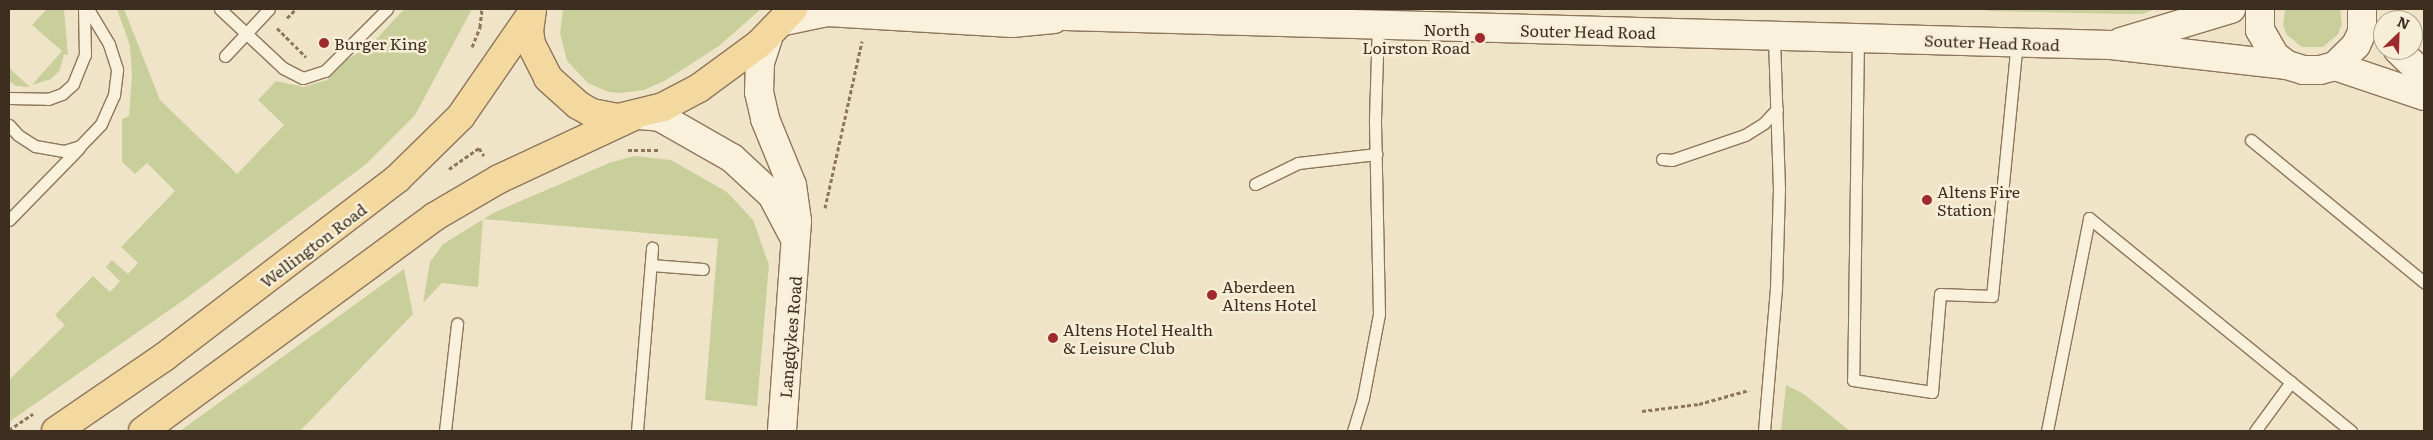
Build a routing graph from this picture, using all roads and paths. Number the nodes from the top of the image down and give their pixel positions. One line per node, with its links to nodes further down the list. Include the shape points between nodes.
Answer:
1 (84, 9): 31 (lane, via 85,55 73,84 62,94 48,99)
2 (88, 9): 35 (lane, via 109,44 117,69 108,112)
3 (220, 9): 18 (lane)
4 (269, 9): 18 (lane)
5 (296, 9): 28 (path, via 277,28)
6 (387, 9): 28 (lane)
7 (482, 9): 23 (path, via 480,27)
8 (1030, 9): 14 (street, Souter Head Road)
9 (2231, 9): 22 (street, Souter Head Road)
10 (2260, 9): 26 (street, via 2260,30 2266,44)
11 (531, 12): 33 (main road, via 529,31 535,54 558,89 592,113 605,117); 40 (main road, Wellington Road, via 461,116)
12 (868, 13): 14 (street, Souter Head Road, via 1012,23); 15 (street, Souter Head Road, via 816,12); 44 (path)
13 (2363, 13): 16 (street); 27 (street, via 2356,46)
14 (1065, 16): 17 (street, Souter Head Road)
15 (782, 21): 33 (main road, via 698,88); 46 (street, Langdykes Road, via 760,64 759,92 765,119 795,196)
16 (2373, 24)
17 (1378, 25): 19 (street, Souter Head Road); 39 (lane)
18 (245, 34): 24 (lane); 28 (lane, via 294,75 313,77)
19 (1774, 36): 20 (street, Souter Head Road); 32 (lane)
20 (1858, 38): 21 (street, Souter Head Road); 21 (lane, via 1853,380 1932,392 1940,294 1992,296)
21 (2017, 43): 22 (street, Souter Head Road)
22 (2110, 45): 26 (street, Souter Head Road)
23 (468, 53)
24 (225, 56)
25 (2408, 60): 29 (street)
26 (2287, 65): 27 (street, Souter Head Road, via 2303,70)
27 (2335, 66): 30 (street)
28 (323, 73)
29 (2424, 75)
30 (2424, 96)
31 (9, 98)
32 (1777, 109): 41 (lane, via 1764,123 1713,148 1672,160); 52 (lane, via 1776,289)
33 (636, 116): 42 (main road); 46 (street, via 660,117 720,150 749,172 772,195)
34 (9, 125): 35 (lane, via 26,141 50,151 72,149)
35 (90, 136): 45 (lane)
36 (2251, 140): 50 (lane)
37 (626, 150): 38 (path, via 650,148)
38 (664, 151)
39 (1376, 154): 43 (lane, via 1298,163); 62 (lane, via 1379,314 1363,398)
40 (422, 157): 42 (path, via 440,175 480,148); 57 (main road, Wellington Road, via 320,240 164,357)
41 (1662, 159)
42 (499, 179): 58 (main road, via 409,234)
43 (1255, 184)
44 (822, 218)
45 (9, 220)
46 (796, 243): 61 (street, Langdykes Road)
47 (652, 248): 48 (lane)
48 (651, 265): 49 (lane); 60 (lane)
49 (703, 269)
50 (2424, 282)
51 (457, 324): 59 (lane)
52 (1770, 377): 55 (path, via 1740,394 1699,404); 63 (lane)
53 (2291, 382): 64 (lane, via 2089,218); 65 (lane); 66 (lane)
54 (40, 408): 56 (path)
55 (1642, 411)
56 (9, 430)
57 (56, 431)
58 (144, 431)
59 (445, 431)
60 (637, 431)
61 (782, 431)
62 (1353, 431)
63 (1764, 431)
64 (2047, 431)
65 (2255, 431)
66 (2351, 431)

